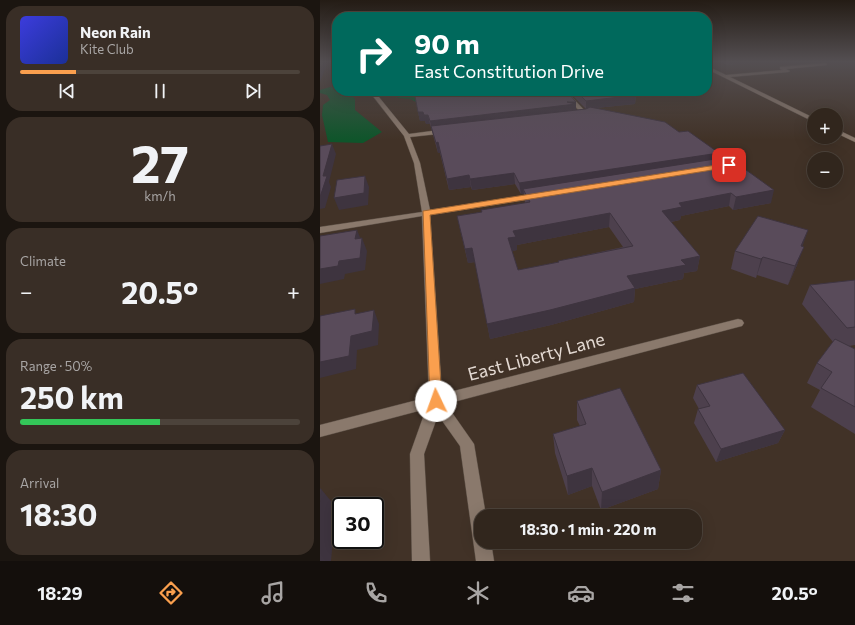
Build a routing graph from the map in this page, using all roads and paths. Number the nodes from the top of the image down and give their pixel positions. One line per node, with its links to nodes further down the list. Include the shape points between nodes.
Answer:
1 (750, 88): 5 (street)
2 (375, 96): 8 (street)
3 (568, 96): 4 (street, via 586,115)
4 (578, 116)
5 (807, 116)
6 (457, 130): 8 (street)
7 (843, 134): 9 (street)
8 (407, 136): 11 (street, via 417,163)
9 (855, 140)
10 (544, 194): 11 (street)
11 (426, 213): 12 (street); 14 (street)
12 (320, 230)
13 (738, 323): 14 (street, East Liberty Lane)
14 (436, 401): 15 (street, East Liberty Lane); 16 (street, via 467,444); 18 (street, via 417,454)
15 (320, 431)
16 (477, 509)
17 (483, 549): 19 (street)
18 (421, 561)
19 (485, 561)

